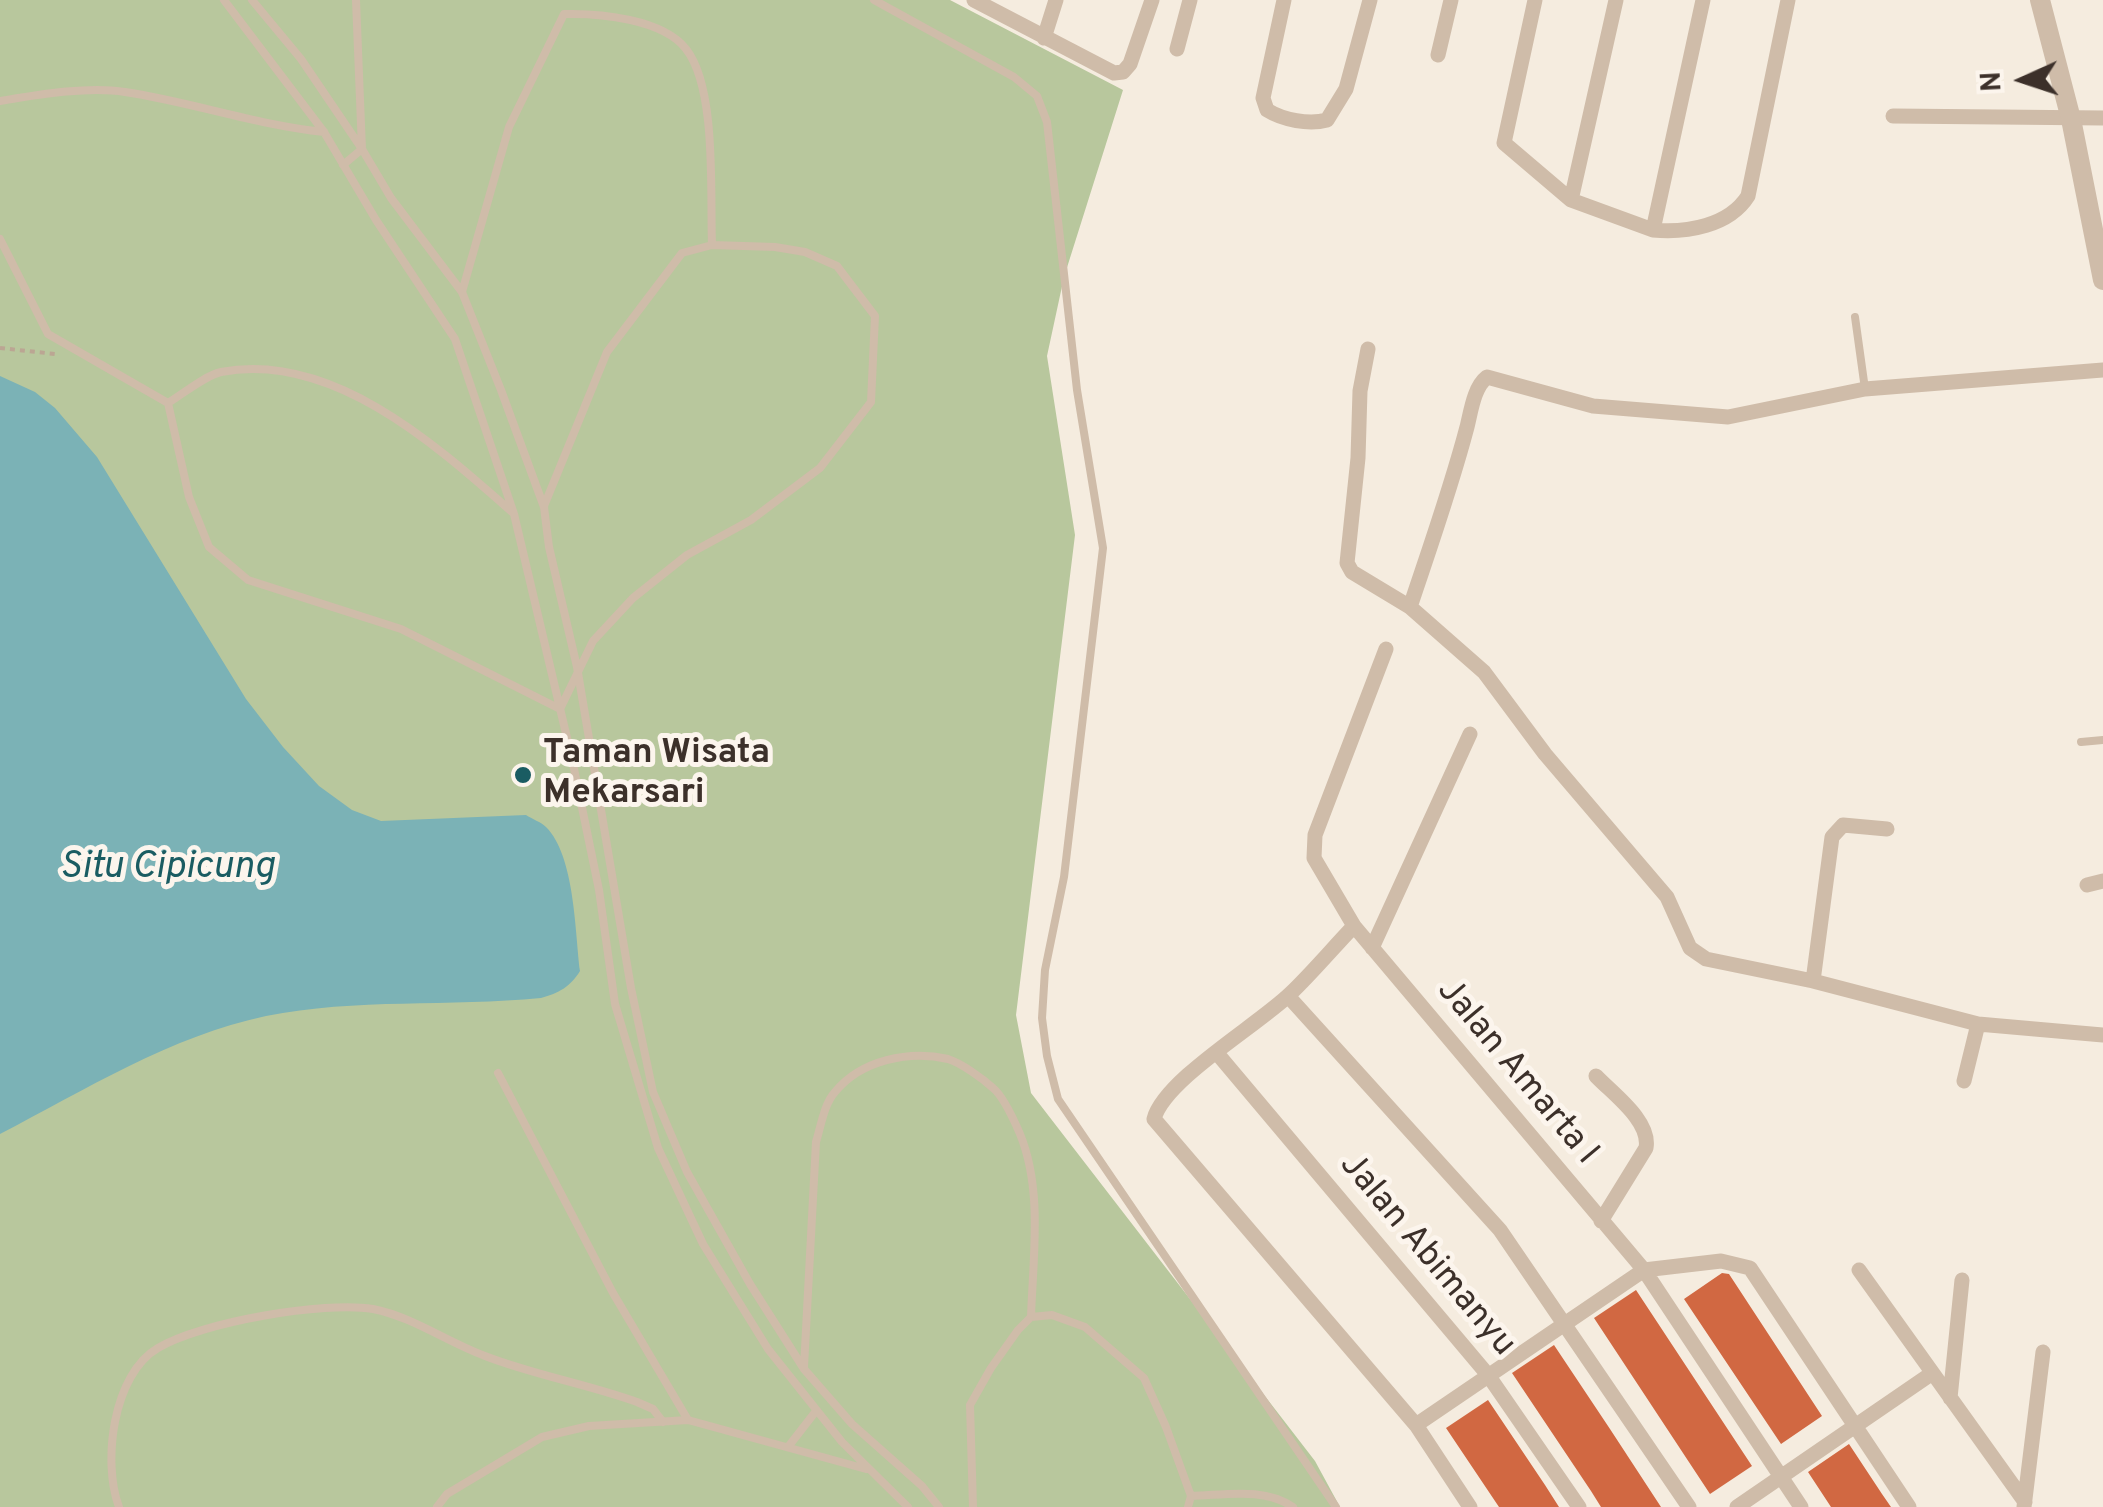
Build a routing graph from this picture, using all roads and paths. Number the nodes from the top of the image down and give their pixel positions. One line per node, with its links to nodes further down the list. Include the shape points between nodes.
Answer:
1 (224, 0): 26 (lane)
2 (252, 0): 27 (lane)
3 (356, 0): 27 (lane)
4 (562, 0): 18 (lane)
5 (874, 0): 90 (lane, via 1014,76 1037,96 1047,122 1077,390 1103,548 1064,877 1045,970 1042,1018 1058,1099)
6 (974, 0): 19 (street)
7 (1056, 0): 19 (street)
8 (1152, 0): 19 (street, via 1122,72)
9 (1190, 0): 20 (street)
10 (1284, 0): 11 (street, via 1266,110 1318,122 1327,120 1346,89)
11 (1370, 0)
12 (1451, 0): 21 (street)
13 (1534, 0): 29 (street, via 1504,143)
14 (1616, 0): 29 (street)
15 (1702, 0): 30 (street)
16 (1788, 0): 30 (street, via 1748,196 1721,220)
17 (2040, 0): 25 (street)
18 (564, 14): 32 (lane, via 660,28 686,48 704,88); 34 (lane, via 510,128)
19 (1044, 38)
20 (1177, 49)
21 (1438, 55)
22 (0, 101): 26 (lane, via 121,91)
23 (1892, 116): 25 (street)
24 (2103, 118): 25 (street)
25 (2071, 119): 33 (street)
26 (324, 132): 28 (lane)
27 (362, 148): 28 (lane); 34 (lane)
28 (343, 164): 43 (lane, via 455,339)
29 (1571, 200): 30 (street)
30 (1653, 230)
31 (0, 239): 38 (lane, via 48,334)
32 (712, 245): 42 (lane, via 682,254 607,352); 46 (lane, via 806,252 837,266 875,316 871,402 820,468 633,598)
33 (2103, 280)
34 (462, 292): 42 (lane)
35 (1855, 317): 40 (lane)
36 (0, 348): 38 (path)
37 (1368, 349): 44 (street, via 1347,563 1362,580)
38 (89, 358): 41 (lane)
39 (2103, 370): 40 (street)
40 (1865, 389): 44 (street, via 1728,417 1593,406 1488,378 1472,408)
41 (168, 403): 43 (lane, via 219,372 282,371 342,389 432,442); 47 (lane, via 188,497 209,547 248,580 401,629)
42 (544, 507): 46 (lane)
43 (514, 514): 47 (lane)
44 (1410, 607): 54 (street, via 1484,672 1668,897 1690,948 1721,965)
45 (1386, 649): 52 (street, Jalan Amarta I, via 1312,848)
46 (578, 667): 47 (lane); 69 (lane, via 653,1092 688,1172)
47 (560, 709): 73 (lane, via 615,1004 658,1148 703,1244 768,1349)
48 (1470, 734): 53 (street)
49 (2103, 740): 50 (lane)
50 (2082, 742)
51 (1887, 829): 54 (street, via 1843,825 1832,837)
52 (1354, 926): 53 (street, Jalan Amarta I); 55 (street)
53 (1372, 948): 62 (street, Jalan Amarta I)
54 (1813, 981): 56 (street)
55 (1288, 996): 58 (street); 67 (street, via 1500,1230)
56 (1978, 1024): 57 (street); 61 (street)
57 (2103, 1035)
58 (1216, 1052): 71 (street, Jalan Abimanyu); 76 (street, via 1157,1105 1154,1119)
59 (498, 1073): 74 (lane)
60 (1596, 1076): 62 (street, via 1648,1138)
61 (1964, 1081)
62 (1601, 1221): 63 (street, Jalan Amarta I)
63 (1644, 1270): 67 (street); 77 (street, via 1721,1260 1750,1268); 80 (street, Jalan Amarta I)
64 (1860, 1270): 70 (street)
65 (1962, 1280): 72 (street)
66 (1031, 1317): 69 (lane, via 1032,1172 1020,1134 996,1090 950,1060 902,1056 854,1075 833,1093 824,1115 816,1142); 81 (lane, via 1052,1315 1085,1327 1144,1378); 87 (lane, via 970,1405)
67 (1564, 1322): 71 (street); 93 (street)
68 (2043, 1352): 82 (street)
69 (804, 1368): 86 (lane)
70 (1931, 1374): 72 (street); 77 (street)
71 (1488, 1376): 76 (street); 92 (street, Jalan Abimanyu)
72 (1950, 1398): 82 (street)
73 (816, 1411): 78 (lane); 79 (lane)
74 (688, 1420): 75 (lane); 78 (lane)
75 (663, 1422): 83 (lane, via 638,1402 485,1356 398,1316 370,1309 285,1313 183,1337 155,1349 133,1372 116,1415 112,1490); 84 (lane, via 589,1426 542,1437)
76 (1416, 1425): 91 (street)
77 (1854, 1426): 80 (street); 96 (street)
78 (788, 1447): 79 (lane)
79 (872, 1471): 85 (lane)
80 (1780, 1476): 94 (street); 95 (street, Jalan Amarta I)
81 (1192, 1496): 88 (lane); 89 (lane, via 1276,1495)
82 (2025, 1504)
83 (119, 1507)
84 (436, 1507)
85 (908, 1507)
86 (939, 1507)
87 (973, 1507)
88 (1188, 1507)
89 (1293, 1507)
90 (1336, 1507)
91 (1470, 1507)
92 (1578, 1507)
93 (1689, 1507)
94 (1737, 1507)
95 (1802, 1507)
96 (1909, 1507)

